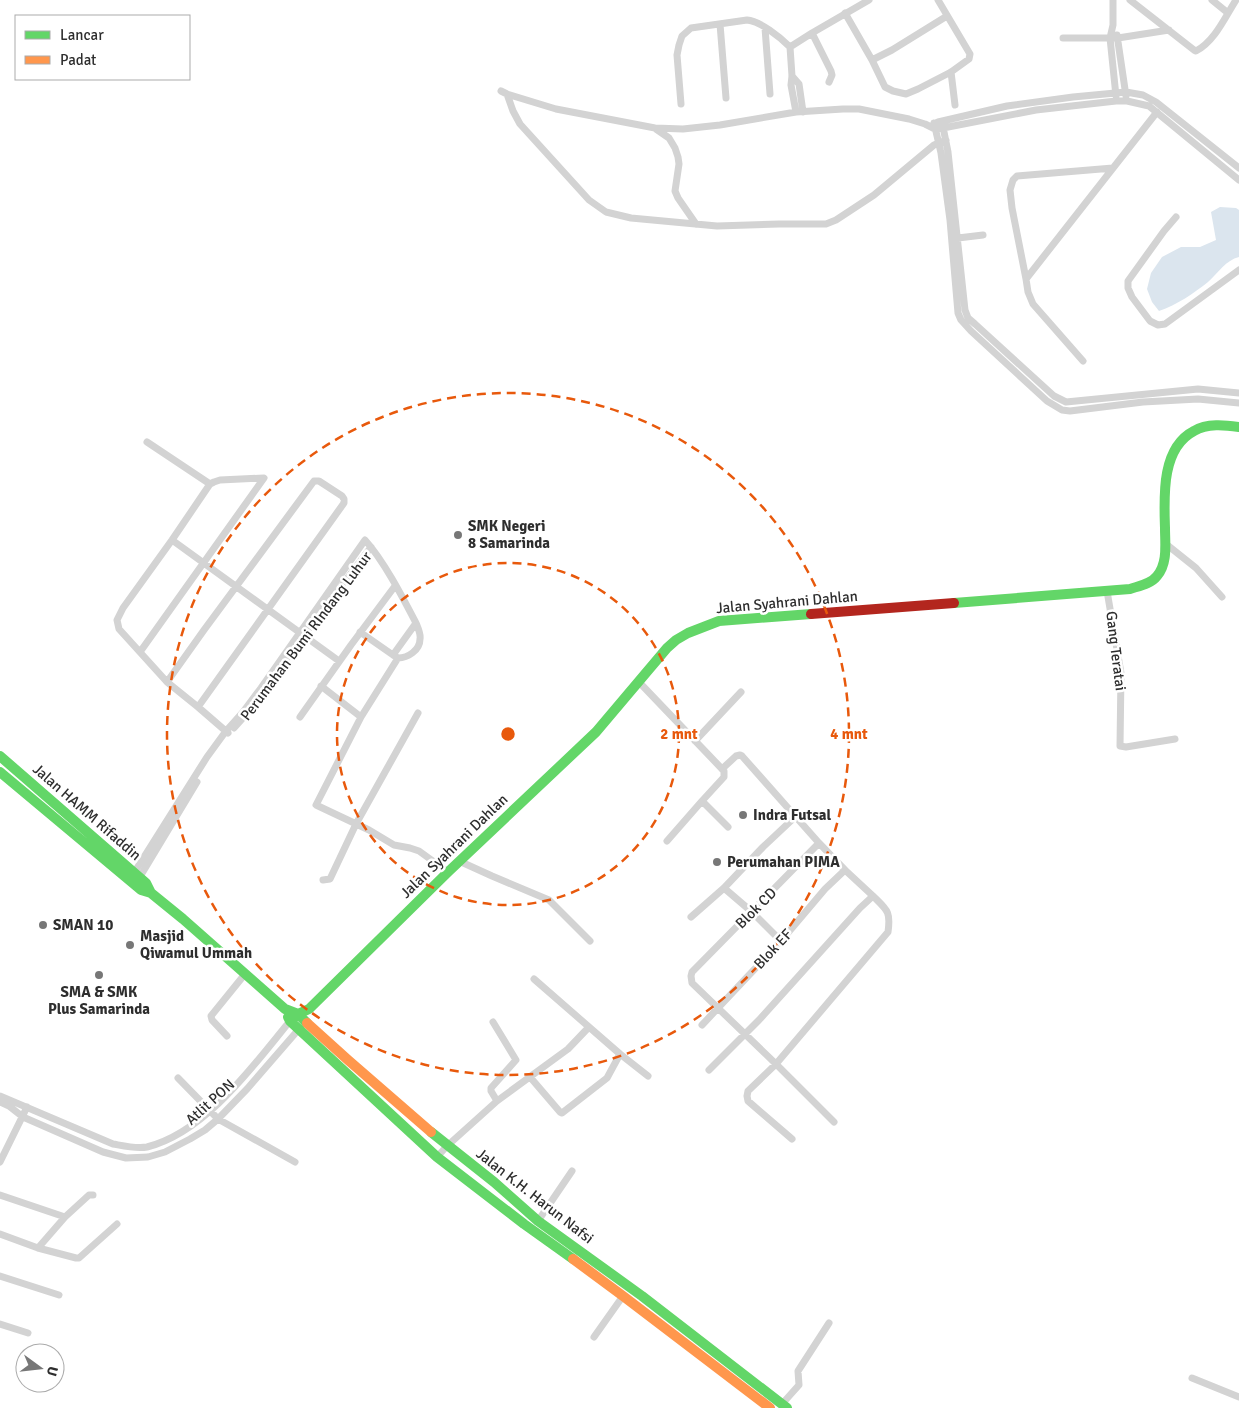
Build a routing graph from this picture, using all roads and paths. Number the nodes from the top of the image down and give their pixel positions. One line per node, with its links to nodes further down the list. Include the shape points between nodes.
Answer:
1 (869, 0): 7 (street)
2 (938, 0): 9 (street)
3 (1113, 0): 11 (street)
4 (1130, 0): 13 (street)
5 (1212, 0): 8 (street)
6 (1236, 0): 8 (street)
7 (845, 13): 14 (street); 19 (street)
8 (1228, 13): 13 (street, via 1215,34 1198,50)
9 (947, 16): 19 (street); 20 (street, via 970,54 969,59)
10 (720, 24): 12 (street, via 747,20); 25 (street); 27 (street, via 691,28 680,40 677,55)
11 (1113, 25): 16 (street); 17 (street)
12 (765, 28): 18 (street); 23 (street)
13 (1169, 30): 17 (street)
14 (812, 33): 18 (street); 21 (street, via 831,71)
15 (1063, 38): 16 (street)
16 (1110, 38): 17 (street); 24 (street)
17 (1118, 38): 22 (street)
18 (790, 47): 29 (street, via 791,86)
19 (872, 60): 20 (street, via 885,87 906,94)
20 (951, 72): 28 (street)
21 (829, 82)
22 (1126, 92): 24 (street); 26 (street); 34 (street, via 1143,95 1156,102)
23 (770, 94)
24 (1116, 97): 26 (street); 31 (street)
25 (726, 98)
26 (1127, 101): 30 (street, via 1149,106)
27 (681, 104)
28 (955, 106)
29 (799, 112): 31 (street, via 859,109); 32 (street, via 720,126)
30 (1157, 112): 35 (street); 36 (street)
31 (939, 125): 33 (street)
32 (656, 128): 39 (street, via 669,138 675,148 679,164 675,191); 39 (street, via 556,109 504,92 520,124 589,200 606,212 631,218)
33 (942, 141): 39 (street, via 874,195 826,224); 41 (street, via 948,152); 46 (street, via 958,313 971,331 1047,401 1070,411 1198,399)
34 (1238, 166): 36 (street)
35 (1113, 168): 43 (street); 43 (street, via 1017,176 1013,180 1010,190 1012,208)
36 (1230, 174): 37 (street)
37 (1239, 179)
38 (1176, 217): 42 (street, via 1128,282 1132,297 1150,322 1166,324)
39 (696, 224)
40 (983, 235): 41 (street)
41 (958, 238): 45 (street, via 964,310 968,318 1060,400 1074,402 1198,390)
42 (1239, 270)
43 (1026, 279): 44 (street, via 1033,304)
44 (1083, 361)
45 (1239, 394)
46 (1239, 403)
47 (1239, 427): 51 (main road, Jalan Syahrani Dahlan, via 1210,426 1194,430 1174,450 1165,485)
48 (147, 442): 49 (street)
49 (210, 484): 50 (street); 53 (street, via 220,480 264,478)
50 (172, 540): 53 (street); 62 (street, via 117,617 119,629)
51 (1166, 544): 56 (main road, Jalan Syahrani Dahlan, via 1159,576 1150,583 1130,589); 57 (street, via 1196,568)
52 (371, 547): 54 (street, Perumahan Bumi RIndang Luhur); 61 (street, Perumahan Bumi RIndang Luhur); 61 (street, via 365,540)
53 (203, 563): 55 (street); 62 (street)
54 (395, 586): 59 (street, Perumahan Bumi RIndang Luhur); 60 (street)
55 (236, 587): 58 (street); 58 (street, via 315,480 342,496 344,504); 66 (street)
56 (1107, 590): 65 (main road, Jalan Syahrani Dahlan, via 719,621 691,630 671,643); 74 (street, Gang Teratai, via 1122,674 1120,746)
57 (1222, 597)
58 (268, 610): 61 (street); 69 (street)
59 (416, 623): 63 (street); 63 (street, via 420,638 418,647 410,654)
60 (360, 632): 63 (street); 64 (street)
61 (302, 634): 64 (street); 73 (street, Perumahan Bumi RIndang Luhur, via 251,709)
62 (140, 652): 66 (street)
63 (395, 657): 72 (street)
64 (339, 661): 67 (street)
65 (638, 681): 75 (street); 85 (main road, Jalan Syahrani Dahlan, via 596,732)
66 (166, 682): 69 (street)
67 (321, 686): 71 (street); 72 (street)
68 (741, 692): 75 (street)
69 (198, 706): 73 (street)
70 (418, 713): 81 (street)
71 (300, 717)
72 (361, 717): 81 (street, via 315,804)
73 (228, 732): 88 (street, Perumahan Bumi RIndang Luhur, via 207,757)
74 (1175, 739)
75 (695, 741): 77 (street)
76 (0, 756): 88 (main road, Jalan HAMM Rifaddin)
77 (722, 769): 79 (street, via 724,777); 80 (street, via 740,754)
78 (0, 772): 88 (main road, Jalan HAMM Rifaddin)
79 (702, 801): 82 (street); 83 (street)
80 (795, 816): 84 (street); 90 (street)
81 (356, 824): 86 (street, via 394,845 419,851); 89 (street, via 330,879)
82 (728, 827)
83 (667, 841)
84 (819, 843): 87 (street); 92 (street, Blok CD)
85 (459, 861): 86 (main road, Jalan Syahrani Dahlan); 94 (street, via 549,900)
86 (445, 870): 101 (main road, Jalan Syahrani Dahlan)
87 (845, 870): 91 (street); 95 (street, Blok EF)
88 (134, 879): 96 (main road, Jalan HAMM Rifaddin, via 141,890 151,893)
89 (323, 880)
90 (724, 888): 92 (street); 93 (street)
91 (873, 896): 105 (street); 108 (street, via 889,915 888,932)
92 (752, 912): 95 (street); 98 (street, Blok CD, via 692,972 692,983)
93 (691, 917)
94 (590, 941)
95 (781, 942): 98 (street, Blok EF)
96 (245, 974): 99 (main road, Jalan HAMM Rifaddin); 106 (street, via 211,1016)
97 (534, 980): 104 (street)
98 (718, 1007): 103 (street, Blok EF); 105 (street)
99 (285, 1009): 100 (main road, Jalan HAMM Rifaddin); 101 (main road, Jalan HAMM Rifaddin)
100 (290, 1021): 101 (main road, Jalan K.H. Harun Nafsi); 117 (street, Atlit PON)
101 (301, 1021): 119 (street, Atlit PON, via 247,1089); 122 (main road, Jalan K.H. Harun Nafsi); 123 (main road, Jalan K.H. Harun Nafsi)
102 (493, 1022): 114 (street, via 516,1060 491,1088)
103 (702, 1025)
104 (589, 1027): 107 (street); 111 (street)
105 (745, 1034): 108 (street); 109 (street)
106 (227, 1036)
107 (620, 1054): 110 (street); 111 (street, via 607,1078 564,1112 560,1112)
108 (776, 1064): 120 (street); 121 (street, via 748,1092 748,1101)
109 (709, 1070)
110 (648, 1076)
111 (530, 1077): 114 (street)
112 (178, 1078): 117 (street)
113 (0, 1096): 116 (street, Atlit PON)
114 (497, 1101): 122 (street)
115 (0, 1102): 118 (street, Atlit PON)
116 (27, 1107): 117 (street, Atlit PON, via 113,1144 132,1148 147,1147 180,1133); 118 (street)
117 (210, 1111): 119 (street)
118 (22, 1117): 119 (street, Atlit PON, via 103,1152 136,1159 165,1152); 124 (street)
119 (218, 1119): 125 (street)
120 (834, 1122)
121 (792, 1138)
122 (447, 1146): 123 (street); 130 (main road, Jalan K.H. Harun Nafsi)
123 (437, 1157): 136 (main road, Jalan K.H. Harun Nafsi)
124 (0, 1162)
125 (295, 1162)
126 (572, 1171): 130 (street)
127 (0, 1195): 129 (street)
128 (93, 1195): 129 (street)
129 (65, 1217): 133 (street)
130 (538, 1221): 135 (main road, Jalan K.H. Harun Nafsi)
131 (117, 1224): 133 (street, via 79,1258)
132 (0, 1234): 133 (street)
133 (38, 1248)
134 (0, 1276): 137 (street)
135 (618, 1279): 136 (main road); 145 (main road, Jalan K.H. Harun Nafsi)
136 (612, 1288): 138 (main road, Jalan K.H. Harun Nafsi)
137 (59, 1295)
138 (623, 1296): 142 (street); 146 (main road, Jalan K.H. Harun Nafsi)
139 (829, 1323): 145 (street, via 798,1371 799,1386)
140 (0, 1324): 141 (street)
141 (28, 1334)
142 (594, 1337)
143 (1192, 1378): 144 (street)
144 (1239, 1397)
145 (784, 1406)
146 (767, 1407)

